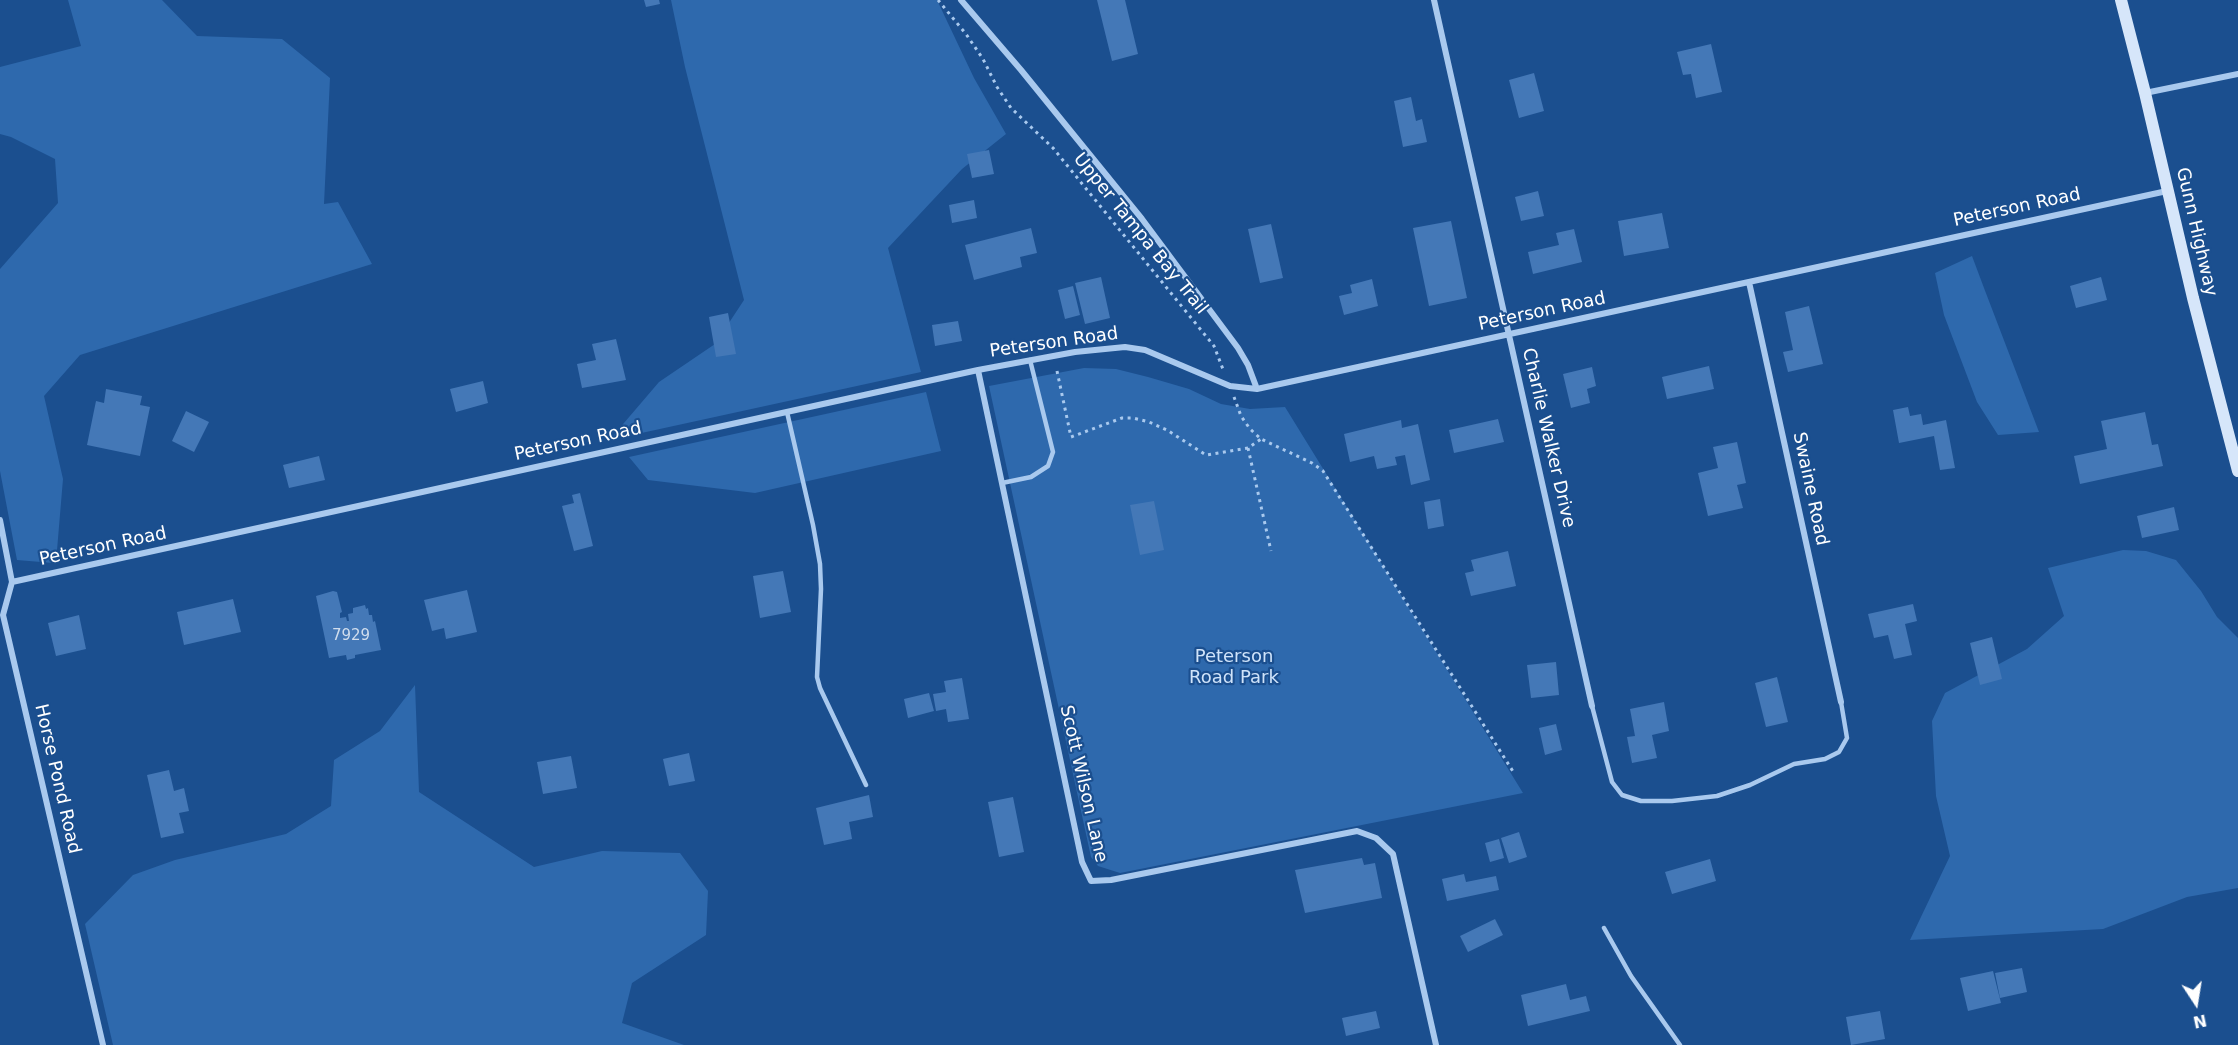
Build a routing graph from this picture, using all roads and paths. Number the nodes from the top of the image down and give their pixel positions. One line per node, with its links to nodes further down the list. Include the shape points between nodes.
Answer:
1 (938, 0): 13 (path, Upper Tampa Bay Trail, via 983,59 1011,108 1053,148 1214,346)
2 (961, 0): 14 (street, via 1142,219 1238,348)
3 (1434, 0): 9 (street, Charlie Walker Drive)
4 (2121, 0): 6 (main road, Gunn Highway)
5 (2238, 74): 6 (street)
6 (2145, 93): 7 (main road, Gunn Highway)
7 (2168, 191): 8 (street, Peterson Road); 18 (main road, Gunn Highway)
8 (1749, 282): 9 (street, Peterson Road); 23 (street, Swaine Road)
9 (1510, 335): 14 (street, Peterson Road); 24 (street, Charlie Walker Drive)
10 (1030, 360): 11 (street, Peterson Road); 13 (street, Peterson Road, via 1125,347 1145,350); 19 (lane, via 1053,452 1048,466 1030,477)
11 (978, 370): 15 (street, Peterson Road); 19 (street, Scott Wilson Lane)
12 (1057, 371): 17 (path, via 1071,437 1132,418 1167,430 1206,455)
13 (1230, 386): 14 (street, Peterson Road); 16 (path, Upper Tampa Bay Trail, via 1241,416)
14 (1257, 389)
15 (786, 412): 22 (street, Peterson Road); 26 (lane, via 820,564 817,676)
16 (1261, 439): 17 (path); 25 (path, Upper Tampa Bay Trail, via 1323,471)
17 (1248, 448): 21 (path)
18 (2238, 471)
19 (1002, 483): 29 (street, Scott Wilson Lane, via 1082,862 1091,881 1358,831 1376,838 1393,854)
20 (0, 520): 22 (street, Horse Pond Road)
21 (1271, 551)
22 (12, 582): 28 (street, Horse Pond Road, via 3,615)
23 (1841, 702): 24 (lane, via 1847,738 1839,752 1825,759 1794,764 1717,795 1672,801 1641,801 1622,795 1612,782)
24 (1592, 706)
25 (1514, 773)
26 (866, 785)
27 (1604, 928): 30 (lane, via 1631,976)
28 (103, 1045)
29 (1436, 1045)
30 (1680, 1045)

